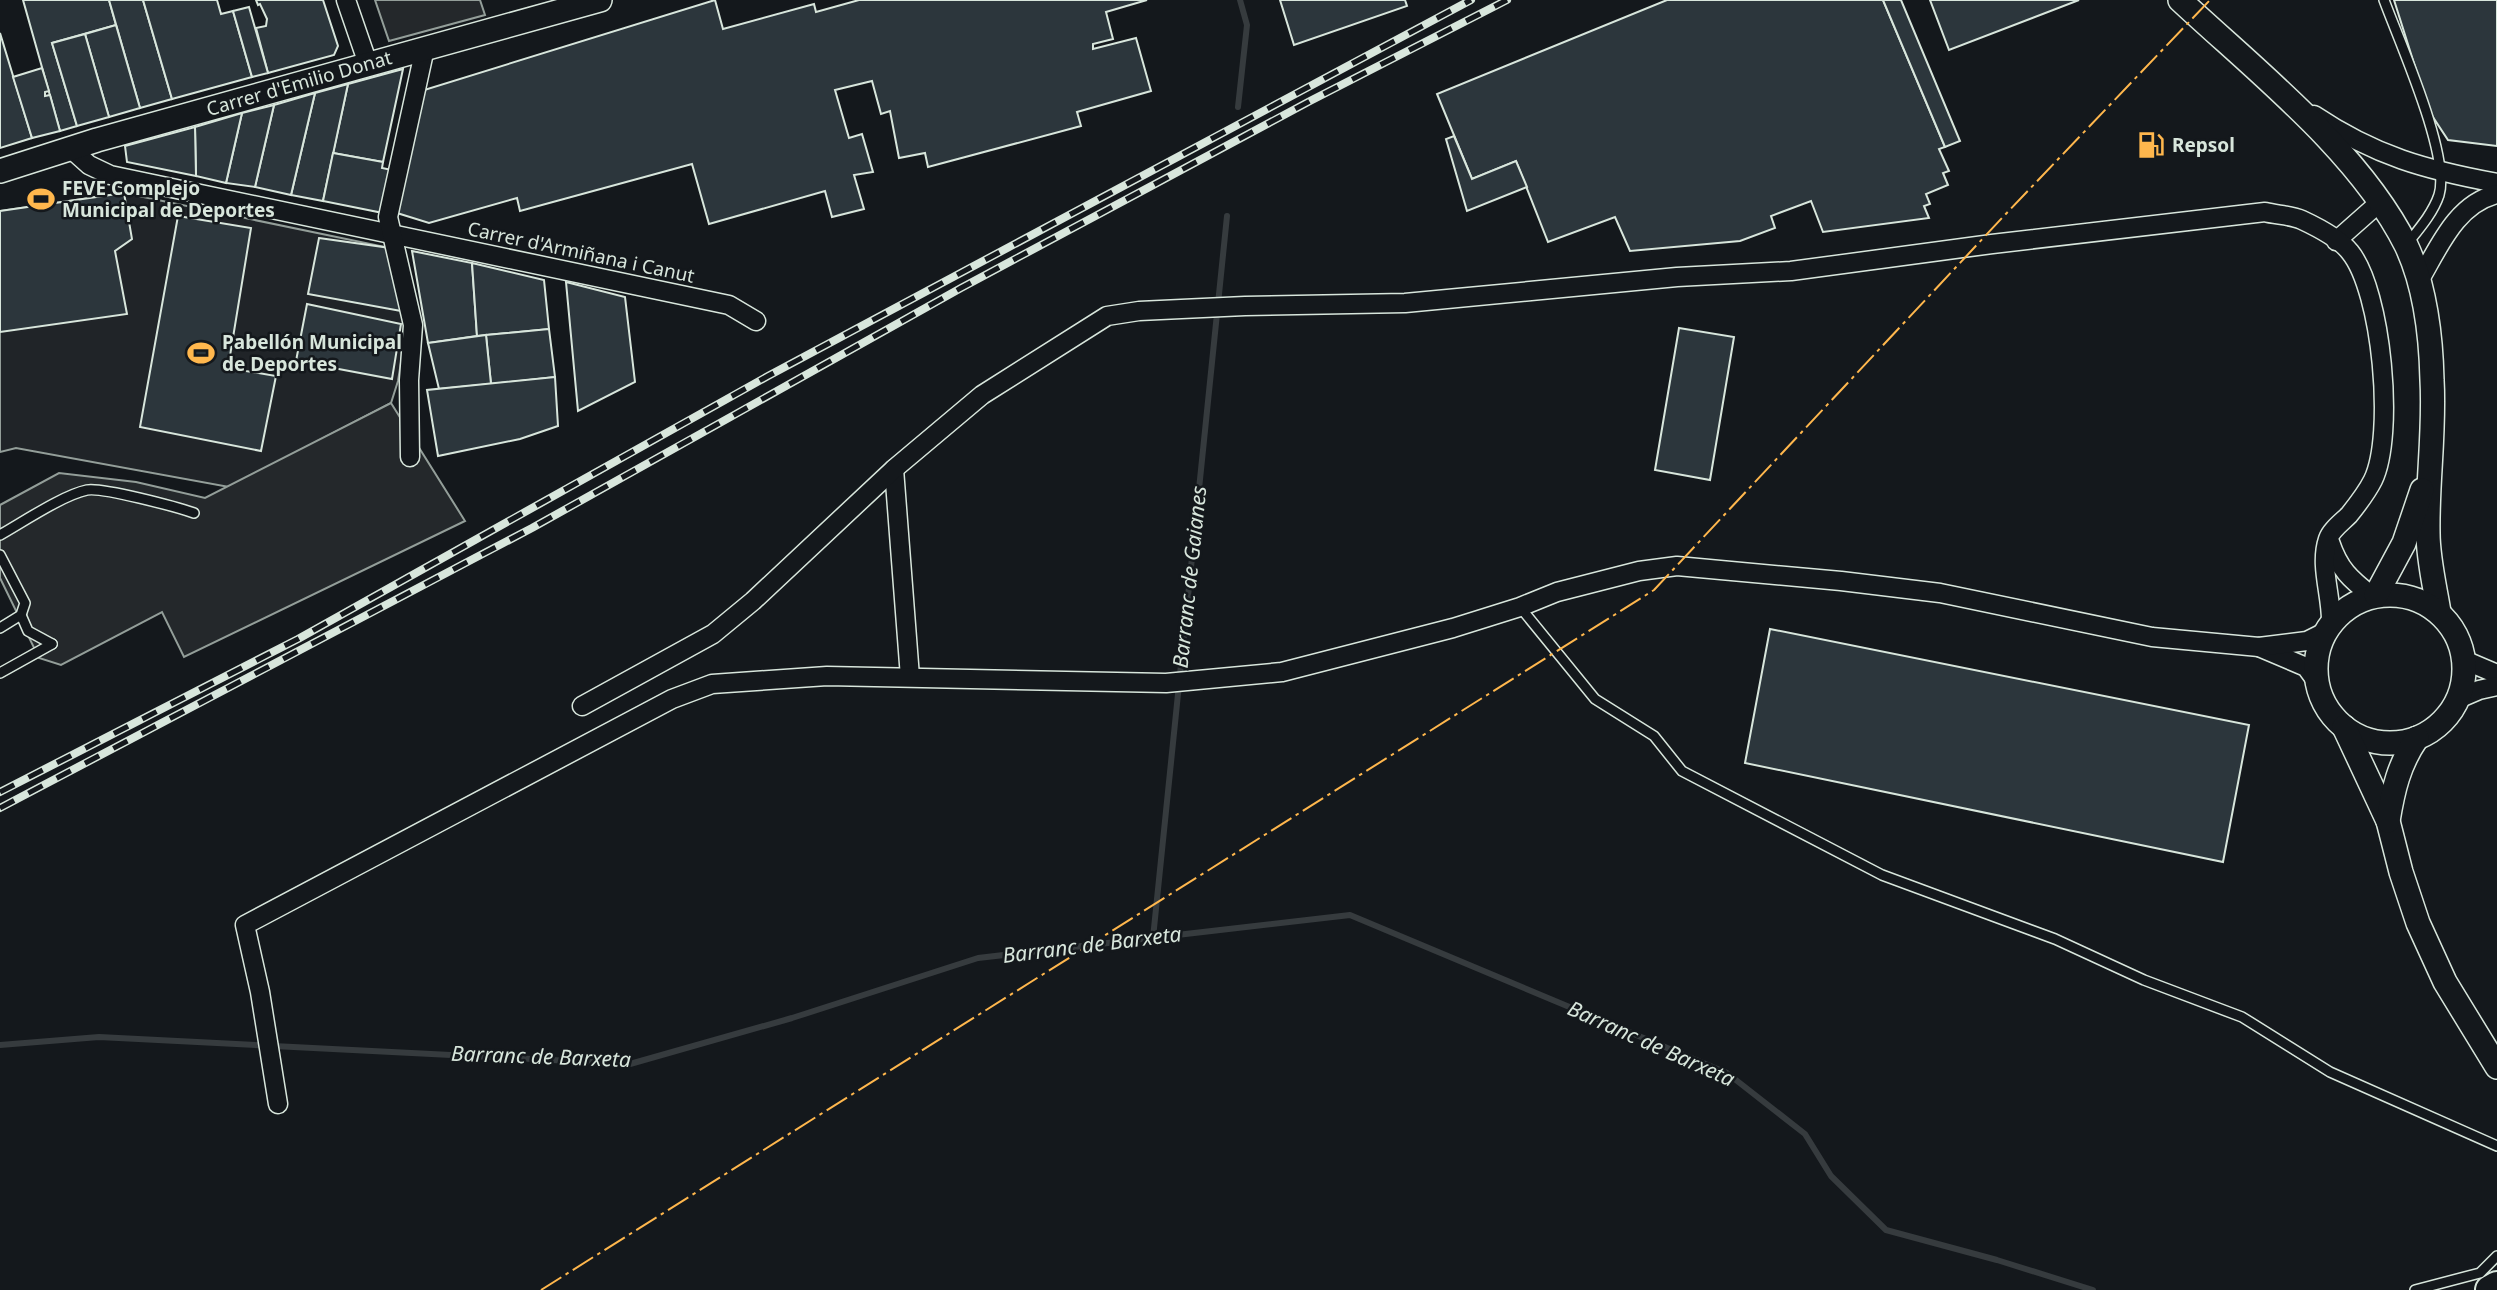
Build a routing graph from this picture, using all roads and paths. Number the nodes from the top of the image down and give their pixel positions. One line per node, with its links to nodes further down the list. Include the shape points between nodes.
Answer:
1 (346, 0): 6 (street)
2 (600, 0): 5 (street, Carrer d'Emilio Donat)
3 (2180, 0): 7 (street)
4 (2384, 0): 10 (lane, via 2436,141)
5 (425, 48): 6 (street, Carrer d'Emilio Donat); 14 (street, via 388,217)
6 (368, 64): 8 (street, Carrer d'Emilio Donat)
7 (2279, 92): 10 (street, via 2346,136); 13 (street, via 2337,147)
8 (70, 148): 9 (street, Carrer d'Emilio Donat); 14 (street, Carrer d'Armiñana i Canut, via 110,175)
9 (0, 171)
10 (2442, 173): 11 (street); 16 (lane, via 2434,207)
11 (2497, 183)
12 (2497, 194): 17 (street, via 2469,207 2456,221)
13 (2380, 202): 15 (street); 16 (street)
14 (393, 233): 18 (street, Carrer d'Armiñana i Canut, via 729,306); 19 (street, via 413,325)
15 (2336, 240): 20 (street, via 2300,219 2265,212 1791,271 1405,303 1192,308 1107,316 982,396); 24 (street, via 2350,253 2364,279 2381,344 2386,418 2374,480)
16 (2406, 246): 17 (street)
17 (2419, 281): 21 (street, via 2432,379)
18 (756, 321)
19 (411, 457)
20 (894, 469): 36 (street); 40 (street, via 713,634)
21 (2428, 471): 26 (street, via 2404,543); 28 (street, via 2428,537)
22 (194, 513): 23 (lane, via 89,489)
23 (0, 535)
24 (2329, 537): 26 (street, via 2336,562); 31 (street, via 2325,564 2331,608)
25 (0, 555): 29 (lane, via 25,603)
26 (2374, 596): 28 (street, via 2409,596); 31 (street, via 2356,602)
27 (1520, 607): 32 (street, via 1557,592 1639,571 1710,567 1940,593 2152,637); 36 (street, via 1282,672 1166,683); 46 (lane, via 1595,699 1654,736 1682,771 1882,875 2055,939 2144,980 2242,1017 2330,1072)
28 (2439, 612): 33 (street, via 2460,642)
29 (21, 615): 30 (lane); 34 (lane, via 27,631 52,644)
30 (0, 628)
31 (2328, 628): 32 (street, via 2307,641); 37 (street, via 2316,656)
32 (2259, 647): 37 (street, via 2306,667)
33 (2464, 660): 35 (street); 39 (street)
34 (0, 673)
35 (2497, 674)
36 (910, 677): 45 (street, via 827,676 712,684 672,699 245,925)
37 (2317, 682): 41 (street, via 2322,699)
38 (2497, 686): 39 (street)
39 (2458, 699): 42 (street, via 2441,722)
40 (582, 706)
41 (2344, 727): 42 (street, via 2379,743); 43 (street)
42 (2417, 738): 43 (street, via 2395,779)
43 (2388, 821): 44 (street, via 2418,923 2445,982)
44 (2497, 1067)
45 (278, 1104)
46 (2497, 1146)
47 (2497, 1256): 49 (lane, via 2480,1273)
48 (2497, 1286): 50 (main road)
49 (2415, 1290)
50 (2490, 1290)

